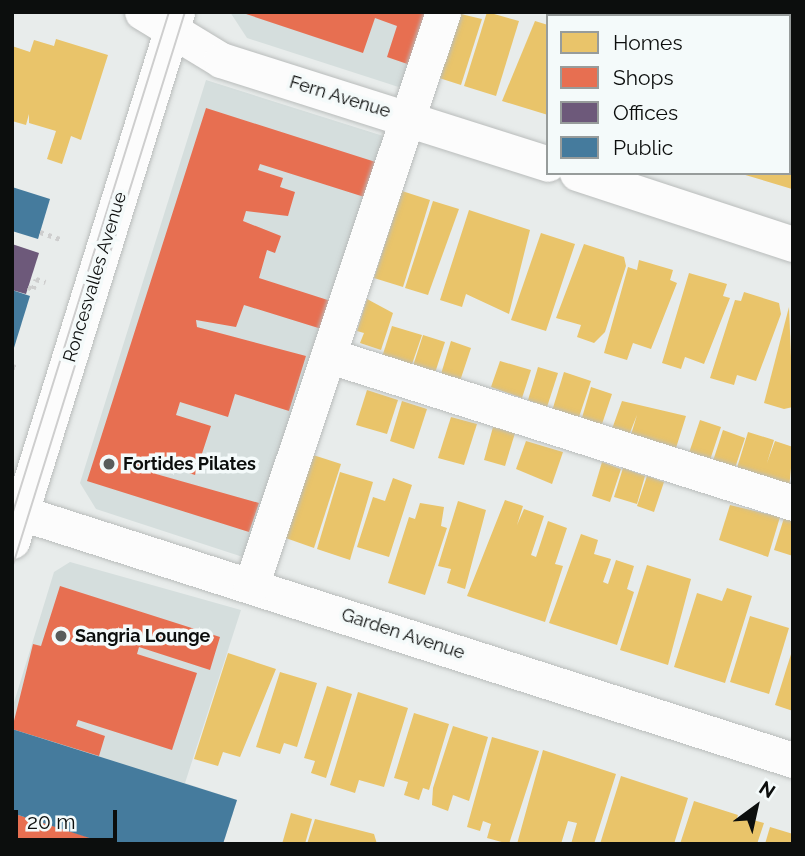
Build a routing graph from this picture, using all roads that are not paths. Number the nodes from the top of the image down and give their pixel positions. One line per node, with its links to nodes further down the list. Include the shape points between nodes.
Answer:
1 (142, 12): 3 (street, Fern Avenue)
2 (443, 12): 4 (street)
3 (174, 22): 4 (street, Fern Avenue, via 221,60); 10 (street, Roncesvalles Avenue)
4 (410, 119): 5 (street, Fern Avenue); 8 (street)
5 (546, 163)
6 (583, 175): 7 (street)
7 (793, 244)
8 (330, 356): 9 (street); 11 (street)
9 (793, 503)
10 (15, 521): 11 (street, Garden Avenue)
11 (251, 586): 12 (street, Garden Avenue)
12 (793, 760)

